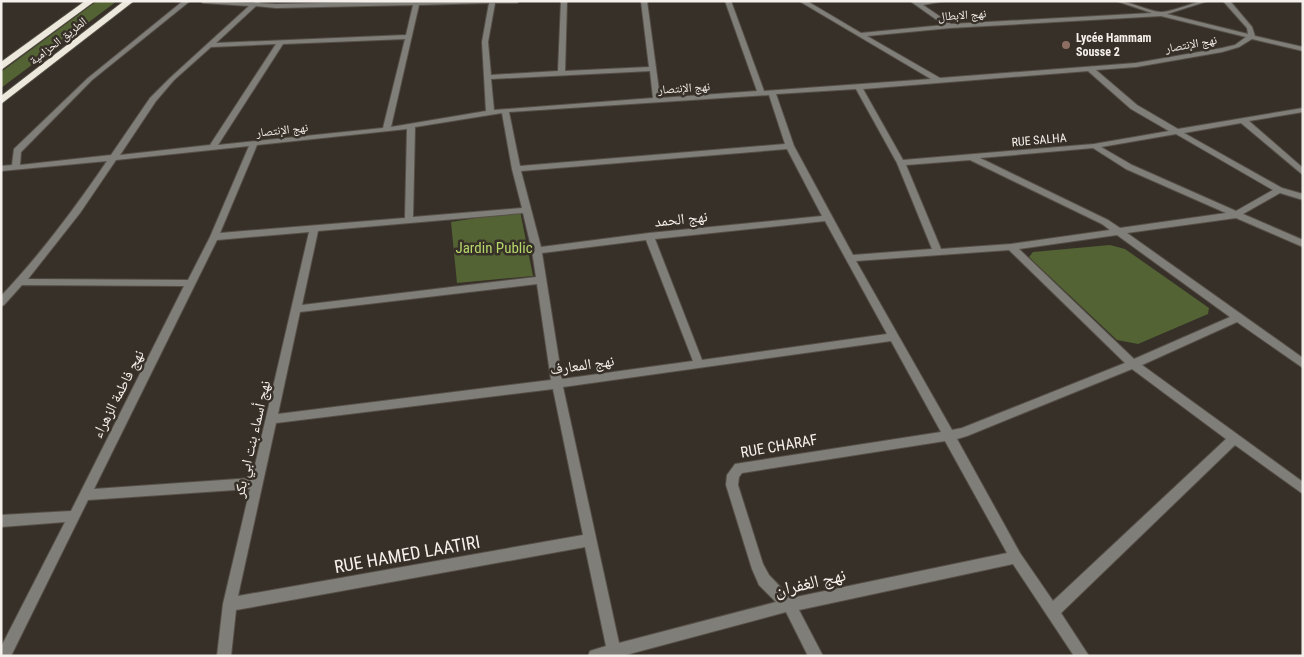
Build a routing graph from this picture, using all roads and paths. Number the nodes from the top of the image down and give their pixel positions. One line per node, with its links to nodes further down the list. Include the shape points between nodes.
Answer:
1 (91, 1): 26 (highway, الطريق الحزامية)
2 (130, 1): 34 (highway, الطريق الحزامية)
3 (188, 1): 50 (street, via 83,86 17,151)
4 (203, 1): 16 (street)
5 (517, 1): 14 (street)
6 (564, 1): 29 (street)
7 (644, 1): 27 (street)
8 (728, 1): 33 (street)
9 (802, 1): 20 (street)
10 (942, 1): 15 (street)
11 (1119, 1): 18 (street)
12 (1205, 1): 18 (street)
13 (1226, 1): 21 (street, via 1250,28)
14 (492, 2): 17 (street); 30 (street, via 485,42)
15 (916, 2): 19 (street)
16 (256, 3): 17 (street, via 301,6); 24 (street)
17 (417, 3): 22 (street)
18 (1158, 15): 19 (street, نهج الابطال); 21 (street)
19 (950, 26): 20 (street, نهج الابطال)
20 (859, 35): 31 (street)
21 (1252, 36): 25 (street); 28 (street, نهج الإنتصار, via 1237,46 1222,50)
22 (408, 37): 23 (street); 41 (street)
23 (280, 43): 24 (street); 46 (street)
24 (212, 45): 47 (street, via 153,100)
25 (1303, 49)
26 (1, 67)
27 (652, 69): 29 (street); 35 (street)
28 (1091, 70): 31 (street, نهج الإنتصار); 42 (street, via 1134,106)
29 (561, 72): 30 (street)
30 (488, 77): 38 (street)
31 (940, 81): 32 (street, نهج الإنتصار)
32 (858, 87): 33 (street, نهج الإنتصار); 49 (street)
33 (767, 93): 35 (street, نهج الإنتصار); 44 (street)
34 (1, 101)
35 (657, 101): 36 (street, نهج الإنتصار)
36 (505, 110): 38 (street, نهج الإنتصار); 52 (street)
37 (1303, 110): 39 (street, RUE SALHA)
38 (490, 112): 40 (street, نهج الإنتصار)
39 (1243, 120): 42 (street, RUE SALHA); 53 (street)
40 (411, 125): 41 (street, نهج الإنتصار); 59 (street)
41 (386, 130): 43 (street, نهج الإنتصار)
42 (1178, 132): 45 (street, RUE SALHA); 54 (street)
43 (254, 144): 46 (street, نهج الإنتصار); 62 (street, نهج فاطمة الزهراء)
44 (790, 146): 52 (street); 58 (street)
45 (1094, 146): 48 (street, RUE SALHA); 57 (street, via 1129,167)
46 (212, 148): 47 (street, نهج الإنتصار)
47 (115, 157): 50 (street, نهج الإنتصار); 70 (street)
48 (972, 157): 49 (street, RUE SALHA); 61 (street, via 1087,212)
49 (901, 163): 67 (street)
50 (16, 167): 51 (street, نهج الإنتصار)
51 (1, 169)
52 (516, 169): 56 (street)
53 (1303, 174)
54 (1279, 190): 55 (street); 57 (street)
55 (1303, 197)
56 (526, 210): 59 (street); 66 (street)
57 (1235, 215): 61 (street); 64 (street)
58 (828, 218): 63 (street, نهج الحمد); 68 (street)
59 (409, 220): 60 (street)
60 (314, 229): 62 (street); 73 (street, نهج أسماء بنت ابي بكر)
61 (1120, 232): 65 (street); 74 (street)
62 (214, 236): 71 (street, نهج فاطمة الزهراء)
63 (649, 236): 66 (street, نهج الحمد); 76 (street)
64 (1303, 244)
65 (1011, 248): 67 (street); 77 (street)
66 (537, 251): 69 (street)
67 (938, 252): 68 (street)
68 (851, 258): 75 (street)
69 (541, 280): 73 (street); 79 (street)
70 (20, 282): 71 (street); 72 (street)
71 (190, 283): 85 (street, نهج فاطمة الزهراء)
72 (1, 302)
73 (298, 308): 80 (street, نهج أسماء بنت ابي بكر)
74 (1236, 318): 77 (street); 78 (street)
75 (894, 337): 76 (street, نهج المعارف); 81 (street)
76 (699, 364): 79 (street, نهج المعارف)
77 (1133, 364): 81 (street, via 963,433); 82 (street)
78 (1303, 364)
79 (558, 384): 80 (street, نهج المعارف); 88 (street)
80 (273, 419): 83 (street, نهج أسماء بنت ابي بكر)
81 (948, 435): 89 (street); 91 (street, RUE CHARAF, via 739,468 733,475 732,485 757,565 764,580)
82 (1234, 439): 84 (street); 92 (street)
83 (258, 484): 85 (street); 90 (street, نهج أسماء بنت ابي بكر)
84 (1303, 489)
85 (85, 495): 86 (street, نهج فاطمة الزهراء)
86 (74, 516): 87 (street); 94 (street, نهج فاطمة الزهراء)
87 (1, 521)
88 (591, 540): 90 (street, RUE HAMED LAATIRI); 93 (street)
89 (1016, 557): 91 (street, نهج الغفران); 92 (street)
90 (230, 604): 95 (street, نهج أسماء بنت ابي بكر)
91 (789, 606): 93 (street, نهج الغفران); 97 (street)
92 (1052, 612): 98 (street)
93 (615, 653): 96 (street, نهج الغفران)
94 (4, 656)
95 (224, 656)
96 (595, 656)
97 (816, 656)
98 (1082, 656)

